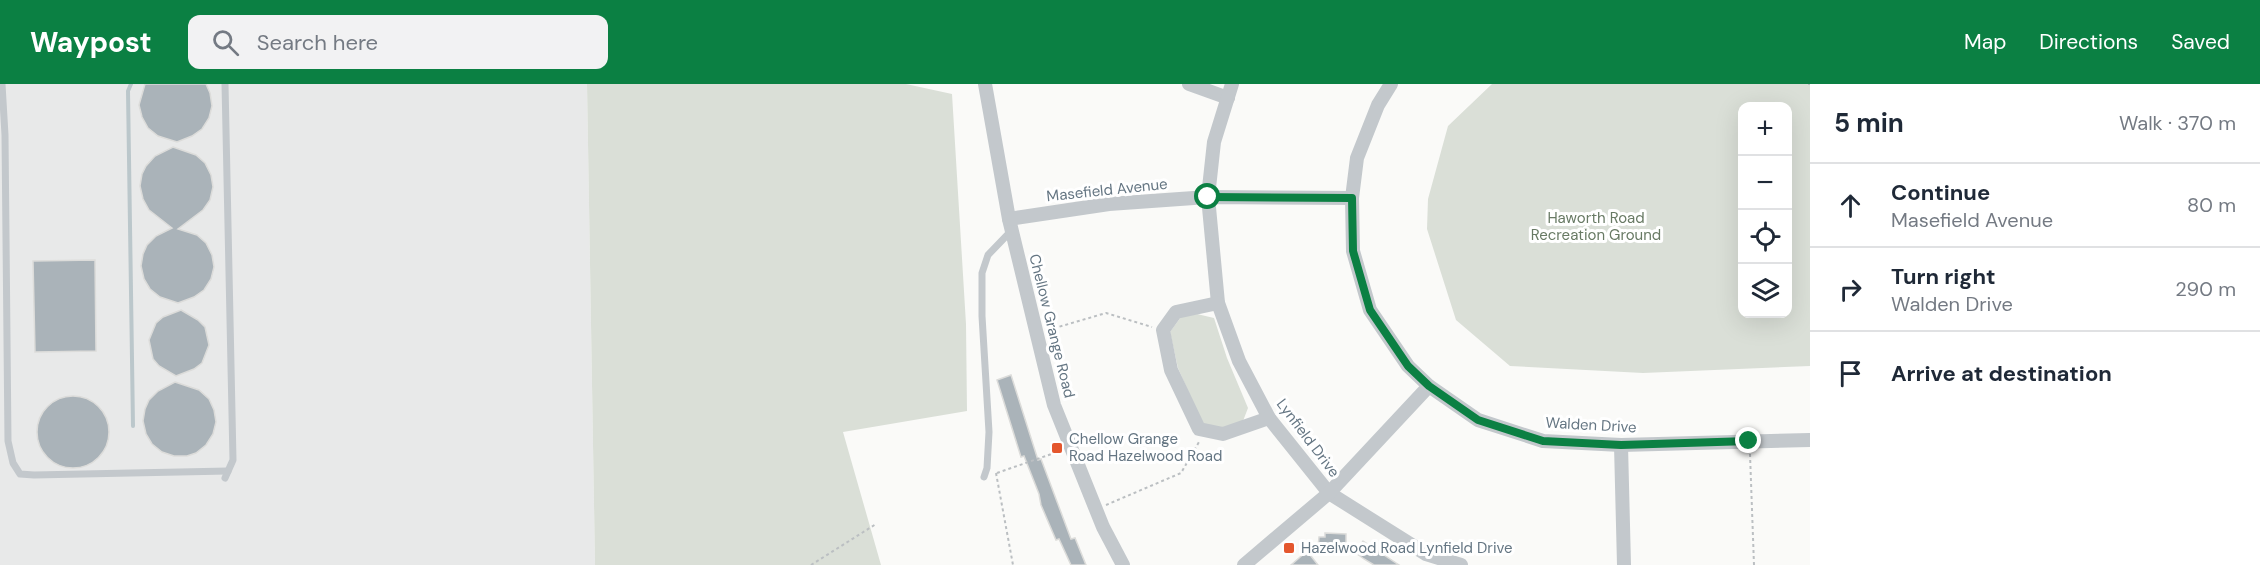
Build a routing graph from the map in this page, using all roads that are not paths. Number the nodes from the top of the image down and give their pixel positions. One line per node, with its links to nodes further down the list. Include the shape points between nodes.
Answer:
1 (2, 84): 2 (lane, via 8,441 20,474 34,475 227,474 233,460)
2 (225, 84)
3 (985, 84): 10 (street, Chellow Grange Road)
4 (1189, 84): 7 (street)
5 (1232, 84): 7 (street, Lynfield Drive)
6 (1391, 84): 9 (street, Walden Drive, via 1378,105 1357,158)
7 (1228, 98): 8 (street, Lynfield Drive, via 1214,142)
8 (1208, 197): 9 (street, Masefield Avenue); 10 (street, Masefield Avenue, via 1109,204); 11 (street, Lynfield Drive)
9 (1352, 198): 12 (street, Walden Drive, via 1353,251 1370,310 1408,366)
10 (1011, 224): 16 (lane, via 988,255 982,273 989,432); 18 (street, Chellow Grange Road, via 1054,405 1102,527)
11 (1218, 303): 13 (street, Lynfield Drive, via 1239,361); 13 (street, via 1176,312 1163,330 1171,370 1200,429 1222,434)
12 (1429, 386): 15 (street, Walden Drive, via 1478,420 1543,441); 17 (street)
13 (1269, 418): 17 (street, Lynfield Drive)
14 (1810, 440): 15 (street, Walden Drive)
15 (1621, 445): 21 (street)
16 (984, 477)
17 (1329, 493): 19 (street); 20 (street, Lynfield Drive, via 1426,554)
18 (1123, 565)
19 (1244, 565)
20 (1461, 565)
21 (1624, 565)

